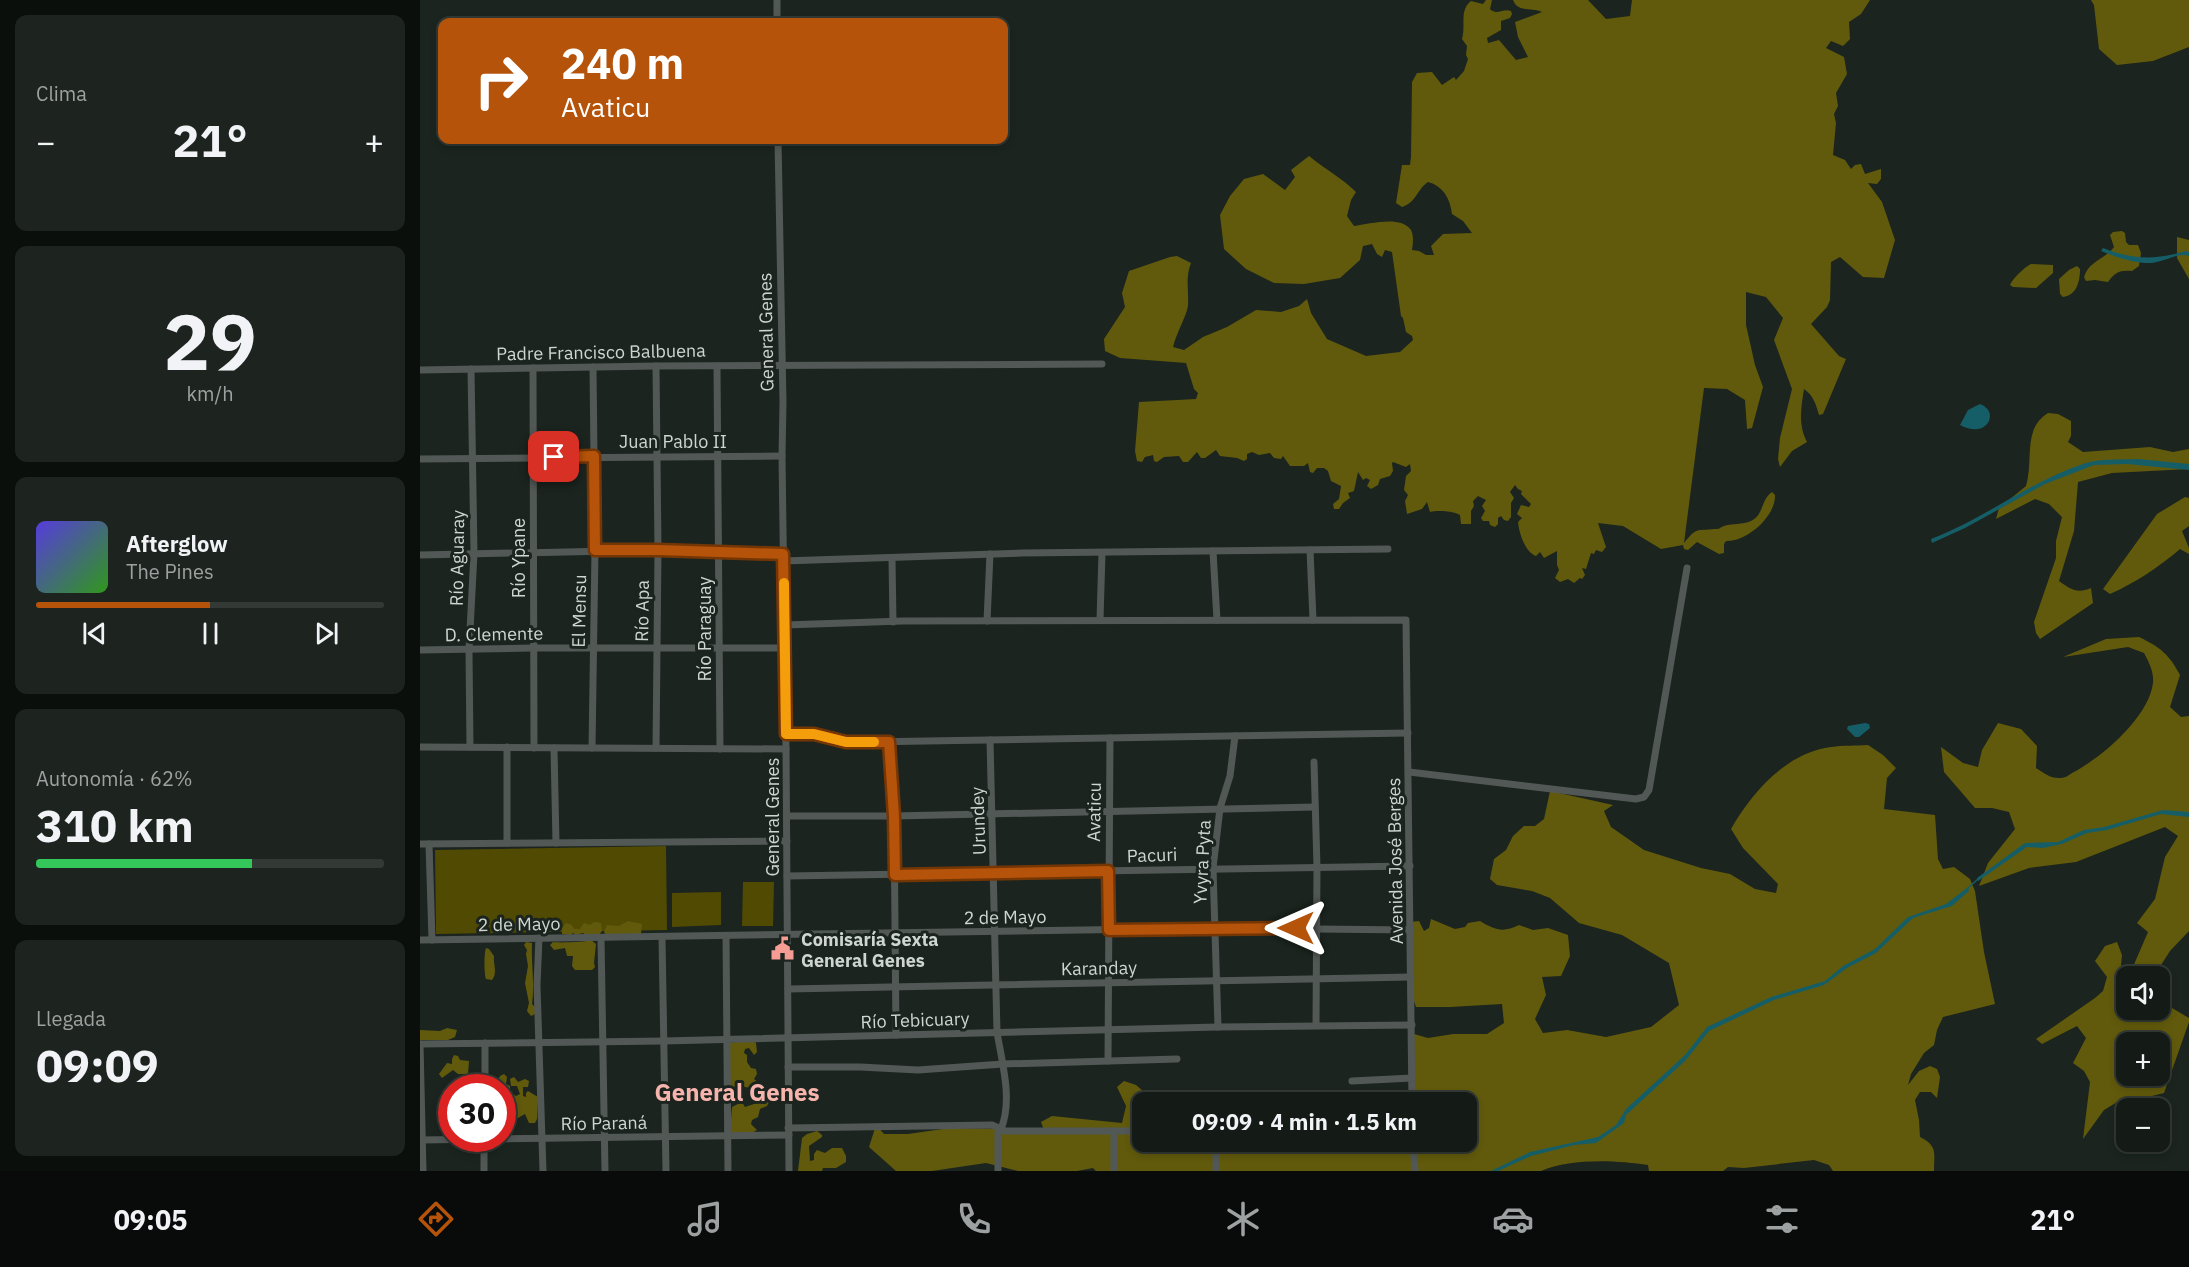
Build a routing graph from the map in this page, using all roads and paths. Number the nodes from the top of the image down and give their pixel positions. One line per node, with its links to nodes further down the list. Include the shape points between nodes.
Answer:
1 (777, 0): 2 (street)
2 (777, 18)
3 (778, 144): 8 (street, General Genes)
4 (1102, 363): 8 (street, Padre Francisco Balbuena)
5 (593, 366): 6 (street, Padre Francisco Balbuena); 9 (street, Padre Francisco Balbuena); 13 (street, El Mensu)
6 (656, 366): 7 (street, Padre Francisco Balbuena); 14 (street, Río Apa)
7 (717, 366): 8 (street, Padre Francisco Balbuena); 12 (street, Río Paraguay)
8 (782, 366): 15 (street, General Genes)
9 (532, 368): 10 (street, Padre Francisco Balbuena); 17 (street, Río Ypane)
10 (471, 369): 11 (street, Padre Francisco Balbuena); 16 (street, Río Aguaray)
11 (420, 370)
12 (718, 455): 14 (street, Juan Pablo II); 15 (street, Juan Pablo II); 24 (street, Río Paraguay)
13 (594, 456): 14 (street, Juan Pablo II); 17 (street, Juan Pablo II); 20 (street, El Mensu)
14 (658, 456): 21 (street, Río Apa)
15 (782, 456): 30 (street, General Genes)
16 (472, 457): 17 (street, Juan Pablo II); 18 (street, Juan Pablo II); 26 (street, Río Aguaray)
17 (533, 457): 23 (street, Río Ypane)
18 (420, 459)
19 (1388, 549): 22 (street)
20 (595, 550): 21 (street); 23 (street); 40 (street, El Mensu)
21 (658, 550): 24 (street); 41 (street, Río Apa)
22 (1310, 550): 25 (street); 35 (street)
23 (533, 551): 26 (street); 39 (street, Río Ypane)
24 (719, 551): 30 (street); 42 (street, Río Paraguay)
25 (1213, 551): 27 (street); 34 (street)
26 (474, 553): 29 (street); 45 (street, Río Aguaray)
27 (1102, 553): 28 (street); 33 (street)
28 (990, 554): 31 (street); 36 (street)
29 (420, 555)
30 (783, 557): 31 (street); 38 (street, General Genes)
31 (892, 559): 37 (street)
32 (1687, 568): 62 (street, via 1649,790 1644,797 1636,800)
33 (1100, 620): 34 (street); 36 (street)
34 (1217, 620): 35 (street)
35 (1312, 620): 46 (street, Avenida José Berges, via 1406,620)
36 (987, 621): 37 (street)
37 (893, 622): 38 (street)
38 (784, 625): 43 (street, General Genes)
39 (533, 648): 40 (street, D. Clemente); 45 (street, D. Clemente); 55 (street, Río Ypane)
40 (593, 648): 41 (street, D. Clemente); 57 (street, El Mensu)
41 (656, 648): 42 (street, D. Clemente); 58 (street, Río Apa)
42 (719, 648): 43 (street, D. Clemente); 59 (street, Río Paraguay)
43 (785, 648): 47 (street, General Genes)
44 (420, 650): 45 (street, D. Clemente)
45 (469, 650): 53 (street, Río Aguaray)
46 (1408, 733): 48 (street); 62 (street, Avenida José Berges)
47 (786, 734): 51 (street, via 814,734 846,742); 60 (street, General Genes)
48 (1235, 736): 49 (street); 64 (street, Yvyra Pyta, via 1230,776)
49 (1110, 738): 50 (street); 65 (street, Avaticu)
50 (990, 740): 51 (street); 66 (street, Urundey)
51 (889, 742): 68 (street)
52 (420, 747): 53 (street)
53 (470, 747): 54 (street)
54 (507, 747): 55 (street); 70 (street)
55 (534, 748): 56 (street)
56 (554, 748): 57 (street); 71 (street)
57 (592, 748): 58 (street)
58 (656, 748): 59 (street)
59 (720, 749): 60 (street)
60 (786, 749): 67 (street, General Genes)
61 (1314, 762): 63 (street)
62 (1409, 772): 74 (street, Avenida José Berges)
63 (1315, 807): 64 (street); 75 (street)
64 (1220, 808): 65 (street); 76 (street, Yvyra Pyta)
65 (1109, 811): 66 (street); 77 (street, Avaticu)
66 (993, 814): 68 (street); 78 (street, Urundey)
67 (787, 816): 68 (street); 69 (street, General Genes)
68 (894, 816): 79 (street)
69 (787, 841): 71 (street); 80 (street, General Genes)
70 (507, 843): 71 (street); 73 (street)
71 (556, 843)
72 (420, 844): 73 (street)
73 (429, 844): 93 (street)
74 (1410, 866): 75 (street, Pacuri); 84 (street, Avenida José Berges)
75 (1317, 867): 76 (street, Pacuri); 82 (street)
76 (1213, 868): 77 (street, Pacuri); 81 (street, Yvyra Pyta)
77 (1108, 871): 78 (street, Pacuri); 83 (street, Avaticu)
78 (994, 874): 79 (street, Pacuri); 85 (street, Urundey)
79 (895, 875): 80 (street, Pacuri); 86 (street)
80 (787, 876): 88 (street, General Genes)
81 (1214, 928): 82 (street, 2 de Mayo); 83 (street, 2 de Mayo); 96 (street, Yvyra Pyta)
82 (1317, 928): 84 (street, 2 de Mayo); 95 (street)
83 (1109, 930): 85 (street, 2 de Mayo); 97 (street, Avaticu)
84 (1411, 930): 94 (street, Avenida José Berges)
85 (994, 933): 86 (street, 2 de Mayo); 98 (street, Urundey)
86 (895, 934): 88 (street, 2 de Mayo); 99 (street)
87 (726, 936): 88 (street, 2 de Mayo); 89 (street, 2 de Mayo); 108 (street)
88 (787, 936): 100 (street, General Genes)
89 (662, 937): 91 (street, 2 de Mayo); 110 (street)
90 (539, 938): 91 (street, 2 de Mayo); 93 (street, 2 de Mayo); 111 (street)
91 (601, 938): 109 (street)
92 (420, 940): 93 (street, 2 de Mayo)
93 (432, 940)
94 (1411, 977): 95 (street, Karanday); 102 (street, Avenida José Berges)
95 (1316, 978): 96 (street, Karanday); 101 (street)
96 (1215, 980): 97 (street, Karanday); 103 (street, Yvyra Pyta)
97 (1109, 983): 98 (street, Karanday); 104 (street, Avaticu)
98 (995, 984): 99 (street, Karanday); 105 (street, Urundey)
99 (896, 987): 100 (street, Karanday); 106 (street)
100 (788, 989): 107 (street, General Genes)
101 (1316, 1025): 102 (street, Río Tebicuary); 103 (street, Río Tebicuary)
102 (1412, 1025): 119 (street, Avenida José Berges)
103 (1218, 1027): 104 (street, Río Tebicuary)
104 (1109, 1030): 105 (street, Río Tebicuary); 115 (street, Avaticu)
105 (997, 1032): 106 (street, Río Tebicuary); 116 (street, Urundey)
106 (896, 1035): 107 (street, Río Tebicuary)
107 (788, 1038): 108 (street, Río Tebicuary); 117 (street, General Genes)
108 (726, 1040): 110 (street, Río Tebicuary); 126 (street)
109 (602, 1041): 110 (street, Río Tebicuary); 111 (street, Río Tebicuary); 128 (street)
110 (664, 1041): 127 (street)
111 (539, 1042): 112 (street, Río Tebicuary); 130 (street)
112 (485, 1043): 113 (street, Río Tebicuary); 118 (street)
113 (420, 1044): 131 (street)
114 (1177, 1059): 115 (street)
115 (1108, 1061): 116 (street)
116 (1003, 1064): 117 (street, via 918,1070); 122 (street, Urundey, via 1006,1117)
117 (788, 1067): 123 (street, General Genes)
118 (484, 1074)
119 (1412, 1078): 120 (street); 121 (street, Avenida José Berges)
120 (1352, 1081)
121 (1412, 1092)
122 (1001, 1129): 123 (street, Río Paraná, via 993,1125); 124 (street); 143 (street)
123 (789, 1131): 126 (street, Río Paraná); 142 (street, General Genes)
124 (1114, 1131): 125 (street); 144 (street)
125 (1132, 1131)
126 (727, 1135): 127 (street, Río Paraná); 141 (street)
127 (665, 1137): 128 (street, Río Paraná); 140 (street)
128 (604, 1138): 130 (street, Río Paraná); 139 (street)
129 (516, 1139): 130 (street, Río Paraná)
130 (543, 1139): 138 (street)
131 (421, 1140): 132 (street, Río Paraná); 136 (street)
132 (438, 1140)
133 (484, 1152): 137 (street)
134 (1216, 1152): 145 (street)
135 (1413, 1152): 146 (street)
136 (423, 1171)
137 (484, 1171)
138 (543, 1171)
139 (605, 1171)
140 (666, 1171)
141 (728, 1171)
142 (789, 1171)
143 (998, 1171)
144 (1114, 1171)
145 (1216, 1171)
146 (1414, 1171)

